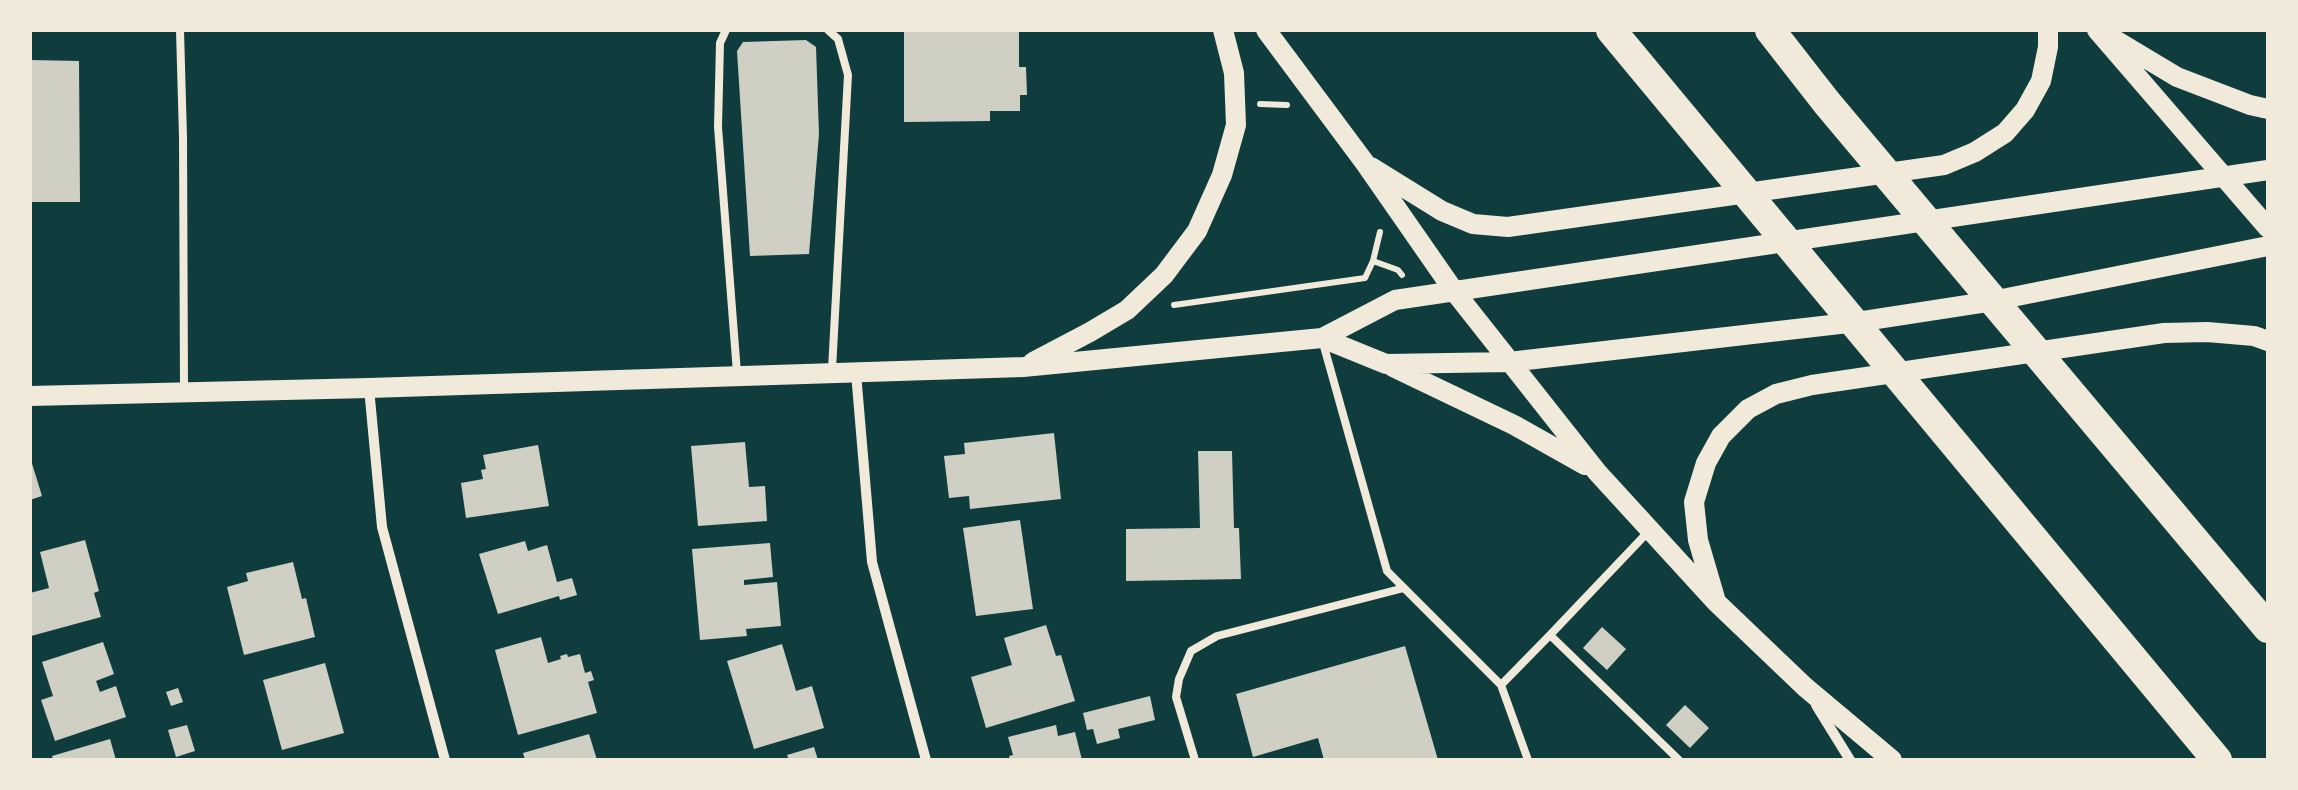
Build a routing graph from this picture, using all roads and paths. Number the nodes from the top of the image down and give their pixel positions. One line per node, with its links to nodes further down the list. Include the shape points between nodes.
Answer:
1 (180, 30): 32 (lane)
2 (726, 30): 30 (lane, via 718,127)
3 (828, 30): 29 (lane, via 838,39 848,75)
4 (1223, 30): 27 (main road, via 1234,73 1236,125 1197,231 1126,310)
5 (1266, 30): 13 (main road)
6 (1611, 30): 49 (highway)
7 (1770, 30): 38 (highway)
8 (2048, 30): 13 (main road, via 2041,81 2024,110 2006,133 1944,165 1508,227 1474,224 1442,211)
9 (2098, 30): 11 (main road, via 2177,77); 15 (main road)
10 (1254, 104): 12 (path, via 1286,104)
11 (2268, 109)
12 (1298, 120)
13 (1365, 163): 21 (main road)
14 (2268, 170): 15 (main road)
15 (2225, 177): 16 (main road); 21 (main road)
16 (2268, 228)
17 (1380, 232): 19 (path)
18 (2268, 246): 25 (main road, via 1876,319)
19 (1372, 261): 20 (path); 22 (path, via 1365,278)
20 (1398, 270)
21 (1454, 291): 23 (main road, via 1394,300); 25 (main road)
22 (1166, 306)
23 (1322, 338): 26 (main road); 27 (main road); 36 (lane, via 1387,572)
24 (2268, 340): 37 (main road, via 2164,333 1776,394 1748,409 1722,436 1694,502)
25 (1508, 362): 26 (main road); 34 (main road)
26 (1386, 364): 34 (main road)
27 (1023, 367): 28 (main road)
28 (856, 373): 29 (main road); 43 (street, via 872,562)
29 (832, 374): 30 (main road)
30 (737, 376): 31 (main road)
31 (370, 388): 32 (main road); 42 (street, via 382,527)
32 (184, 393): 33 (main road)
33 (30, 396)
34 (1597, 472): 35 (main road)
35 (1650, 530): 37 (main road); 39 (lane)
36 (1404, 588): 40 (lane); 44 (lane, via 1218,636 1191,650 1176,697)
37 (1716, 602): 41 (main road)
38 (2268, 628)
39 (1550, 634): 40 (lane); 46 (lane)
40 (1501, 685): 45 (lane)
41 (1804, 687): 47 (street); 48 (main road)
42 (445, 760)
43 (926, 760)
44 (1195, 760)
45 (1528, 760)
46 (1679, 760)
47 (1850, 760)
48 (1892, 760)
49 (2217, 760)

